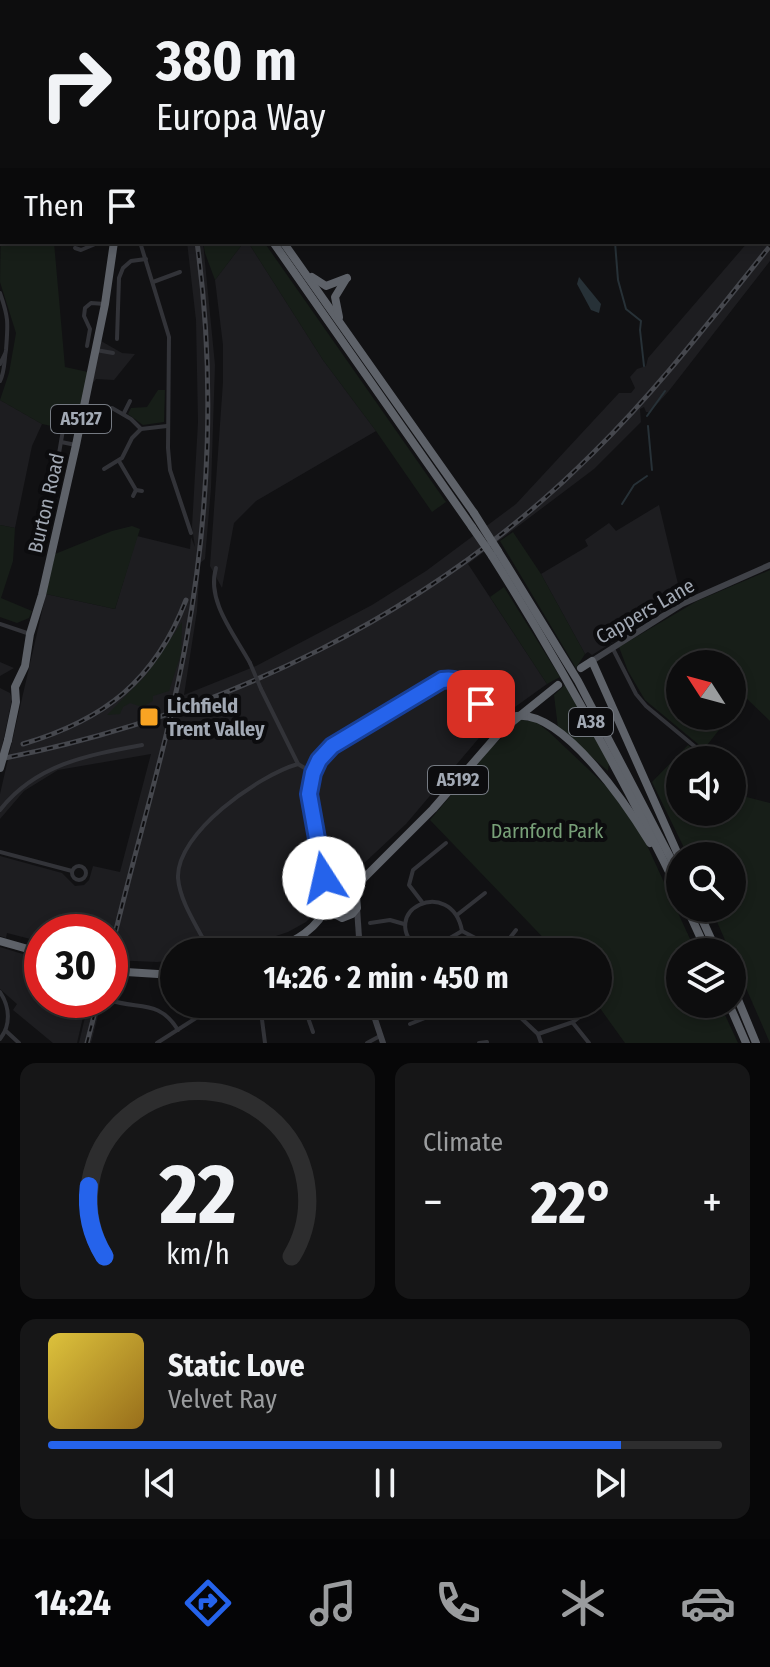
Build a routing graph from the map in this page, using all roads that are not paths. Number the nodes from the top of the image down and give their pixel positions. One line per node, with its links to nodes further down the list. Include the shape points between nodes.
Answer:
1 (96, 244): 6 (street, via 81,252)
2 (114, 244): 12 (highway, Burton Road / A5127)
3 (141, 244): 8 (street)
4 (274, 244): 34 (highway, A38, bridge)
5 (284, 244): 7 (highway, A38)
6 (75, 248)
7 (289, 251): 14 (highway, A38); 14 (highway, via 319,284 347,278 335,303)
8 (146, 259): 10 (street); 15 (street, via 131,261 120,273)
9 (176, 272): 10 (street)
10 (153, 282): 24 (street, via 169,337)
11 (0, 293): 13 (street)
12 (105, 304): 16 (highway, Burton Road / A5127); 16 (street, via 85,308)
13 (3, 310): 18 (street, via 9,329)
14 (348, 334): 34 (highway, A38, bridge, via 474,513)
15 (117, 339)
16 (88, 343): 17 (street); 28 (highway, Burton Road / A5127)
17 (113, 353)
18 (5, 354): 19 (street); 20 (street)
19 (0, 364)
20 (0, 381)
21 (130, 401): 23 (street)
22 (112, 408): 23 (street)
23 (123, 413): 25 (street)
24 (167, 426): 25 (street); 33 (street, via 170,470)
25 (141, 429): 29 (street)
26 (63, 430): 27 (street)
27 (61, 442): 28 (street); 30 (street)
28 (76, 445): 40 (highway, Burton Road / A5127)
29 (119, 461): 31 (street); 32 (street, via 139,490)
30 (59, 463)
31 (104, 469)
32 (133, 496)
33 (191, 533)
34 (495, 554): 57 (highway, A38, via 578,681); 59 (highway, A38)
35 (770, 565): 41 (street, Cappers Lane, via 682,604)
36 (216, 568): 38 (street)
37 (223, 594): 38 (street)
38 (215, 598): 51 (street, bridge)
39 (0, 624): 40 (street)
40 (30, 634): 52 (highway, Burton Road / A5127, bridge)
41 (612, 647): 42 (street, Cappers Lane); 50 (street, via 636,694)
42 (592, 661): 43 (highway, Cappers Lane); 55 (highway)
43 (581, 668)
44 (558, 685): 45 (highway, A5192)
45 (533, 704): 47 (highway, A5192); 48 (highway)
46 (487, 712): 53 (street, via 467,685 442,680 332,746)
47 (517, 716): 48 (highway); 63 (highway, A5192)
48 (535, 717): 61 (highway, via 609,781)
49 (142, 745): 54 (street, via 54,767 23,785)
50 (694, 746)
51 (298, 764): 53 (street); 77 (street, via 242,791 182,857 180,890)
52 (0, 768)
53 (313, 773): 62 (street, via 310,806)
54 (0, 810)
55 (672, 842)
56 (446, 843): 68 (street, via 410,876 409,885)
57 (666, 849)
58 (0, 852): 60 (street)
59 (666, 866)
60 (72, 871)
61 (666, 871)
62 (324, 878): 64 (street); 67 (street)
63 (362, 880): 64 (highway, A5192); 66 (highway, A5192)
64 (339, 888): 66 (highway); 67 (highway)
65 (485, 893): 70 (street)
66 (356, 896): 69 (highway)
67 (328, 902): 71 (highway, via 331,912); 78 (highway, via 317,924)
68 (422, 902): 70 (street, via 445,904); 73 (street)
69 (357, 908): 71 (highway); 74 (street)
70 (457, 915): 76 (street)
71 (342, 918): 74 (street); 79 (highway)
72 (370, 923): 73 (street)
73 (404, 924): 81 (street)
74 (356, 926): 80 (street)
75 (516, 930): 84 (street)
76 (462, 931): 82 (street); 83 (street)
77 (203, 938)
78 (296, 938)
79 (299, 938)
80 (358, 938)
81 (408, 938)
82 (450, 938)
83 (475, 938)
84 (510, 938)
85 (0, 941): 86 (highway)
86 (24, 948)
87 (128, 972): 88 (highway)
88 (160, 974)
89 (2, 994): 103 (street)
90 (128, 1004): 102 (street, via 158,1009)
91 (197, 1018): 102 (street)
92 (262, 1018): 111 (street)
93 (308, 1018): 104 (street)
94 (375, 1018): 107 (street)
95 (425, 1018): 101 (street)
96 (521, 1018): 105 (street)
97 (578, 1018): 100 (street)
98 (735, 1018): 116 (highway)
99 (746, 1018): 117 (highway)
100 (573, 1022): 105 (street); 115 (street)
101 (410, 1024)
102 (178, 1030): 110 (street)
103 (6, 1031): 106 (street); 109 (street)
104 (313, 1032)
105 (538, 1034): 114 (street)
106 (0, 1039)
107 (382, 1040): 112 (street)
108 (487, 1041): 113 (street)
109 (19, 1043)
110 (158, 1043)
111 (265, 1043)
112 (367, 1043)
113 (479, 1043)
114 (541, 1043)
115 (589, 1043)
116 (746, 1043)
117 (756, 1043)

